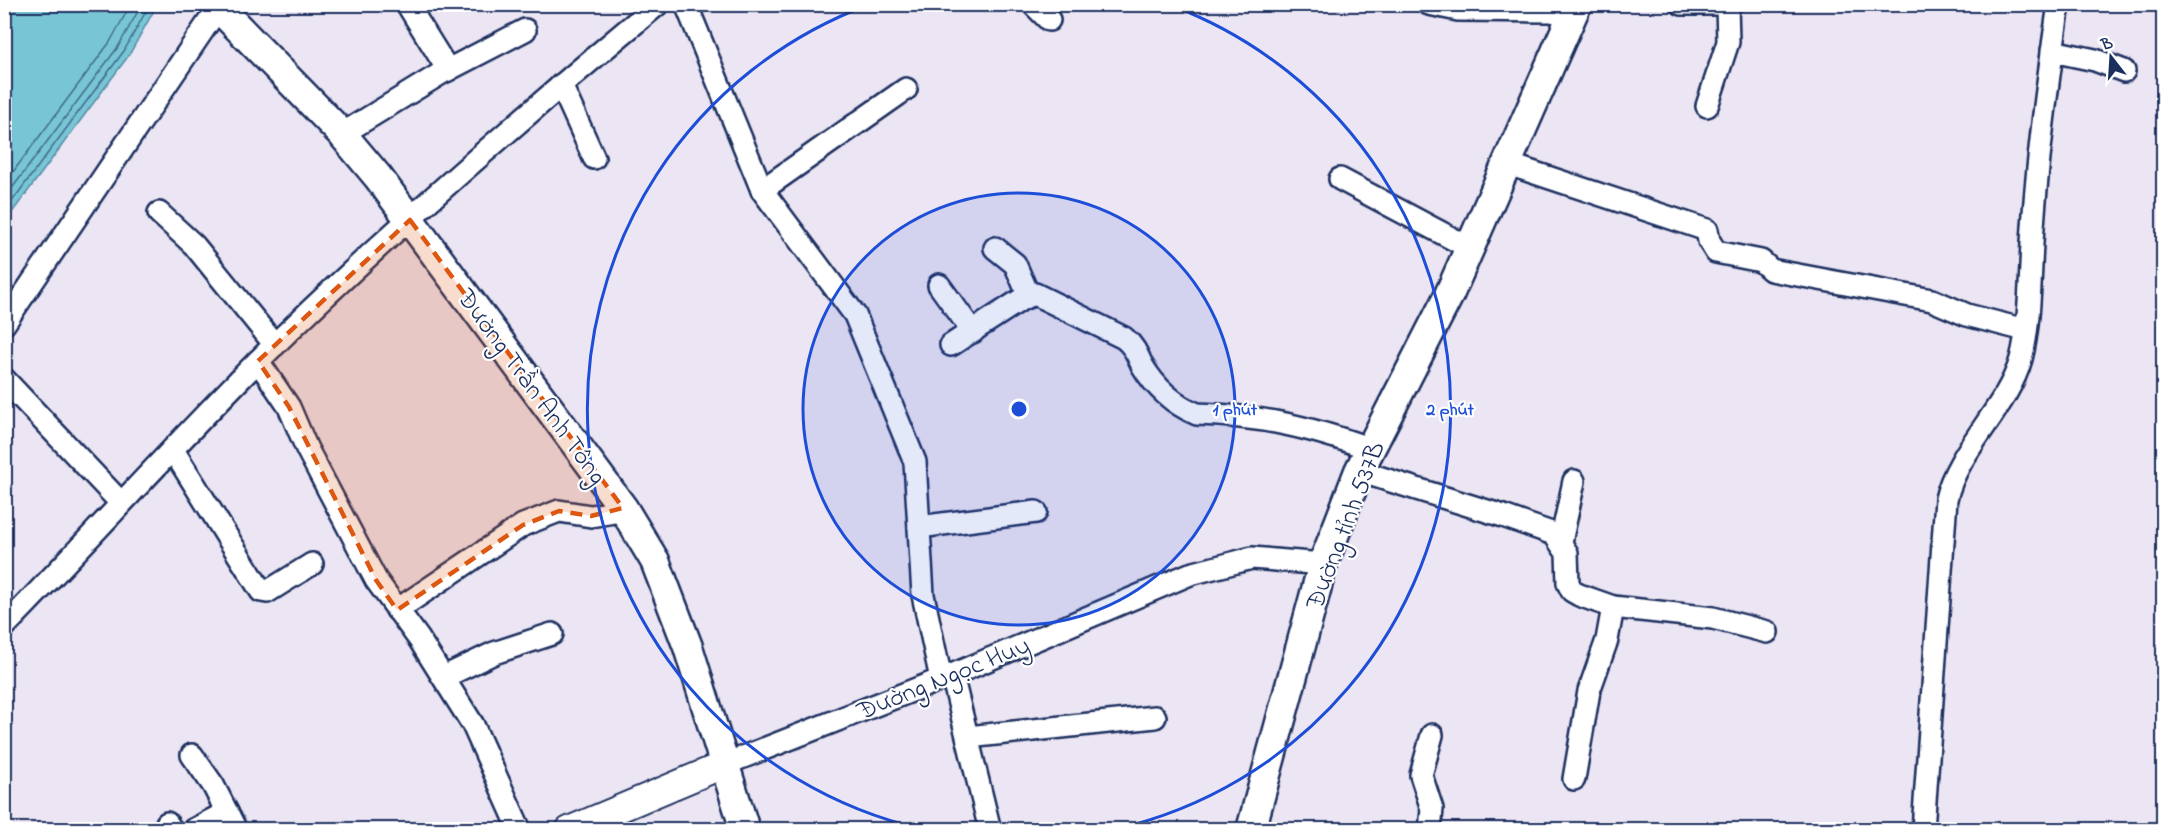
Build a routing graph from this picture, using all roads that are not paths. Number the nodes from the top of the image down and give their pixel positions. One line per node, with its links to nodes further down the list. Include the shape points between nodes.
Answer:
1 (407, 4): 15 (street)
2 (658, 4): 17 (street)
3 (686, 4): 24 (street)
4 (1033, 4): 12 (street)
5 (1429, 4): 10 (street, via 1458,10)
6 (1682, 4): 8 (street)
7 (2059, 4): 14 (street)
8 (1722, 5): 19 (street, via 1728,42)
9 (217, 6): 20 (main road, Đường Trần Anh Tông); 31 (street)
10 (1497, 7): 11 (street)
11 (1574, 10): 22 (main road, Đường tỉnh 537B)
12 (1049, 20)
13 (525, 30): 15 (street)
14 (2052, 51): 16 (street); 32 (street, via 2045,90)
15 (448, 70): 20 (street)
16 (2124, 71)
17 (561, 85): 21 (street); 26 (street)
18 (906, 89): 24 (street)
19 (1707, 106)
20 (342, 134): 26 (main road, Đường Trần Anh Tông)
21 (594, 158)
22 (1505, 163): 27 (main road, Đường tỉnh 537B); 32 (street, via 1707,230 1716,252 1761,261 1771,270 1932,300 1967,315)
23 (1340, 179): 27 (street)
24 (762, 190): 44 (street, via 855,315 915,462)
25 (159, 213): 34 (street, via 194,245)
26 (410, 220): 34 (street); 42 (main road, Đường Trần Anh Tông)
27 (1468, 247): 39 (main road, Đường tỉnh 537B, via 1449,295)
28 (995, 248): 30 (street, via 1015,264)
29 (939, 285): 33 (street)
30 (1029, 296): 33 (street); 39 (street, via 1052,300 1124,338 1135,349 1155,386 1197,414 1269,419 1310,428)
31 (4, 324)
32 (2025, 330): 69 (street, via 2013,381 1948,488)
33 (973, 332): 35 (street)
34 (275, 345): 36 (street)
35 (951, 345)
36 (258, 361): 38 (street); 49 (street, via 289,407 376,580)
37 (4, 379): 41 (street)
38 (173, 450): 41 (street); 46 (street, via 261,591 267,592)
39 (1365, 460): 45 (street, via 1554,534); 47 (main road, Đường tỉnh 537B)
40 (1574, 481): 45 (street)
41 (121, 503): 50 (street)
42 (622, 507): 49 (street, via 591,516 559,511 523,525); 59 (main road, Đường Trần Anh Tông, via 655,561 671,598)
43 (1036, 512): 44 (street)
44 (919, 527): 54 (street, via 923,595)
45 (1561, 542): 48 (street, via 1567,553 1572,591)
46 (312, 564)
47 (1323, 564): 54 (street, Đường Ngọc Huy, via 1252,558 1190,574); 67 (main road, Đường tỉnh 537B)
48 (1613, 607): 51 (street, via 1713,618); 60 (street, via 1607,640 1589,691)
49 (397, 610): 53 (street)
50 (4, 627)
51 (1767, 632)
52 (552, 634): 53 (street, via 494,653)
53 (444, 677): 63 (street, via 473,725)
54 (947, 677): 57 (street); 59 (street, Đường Ngọc Huy)
55 (1155, 717): 57 (street)
56 (1432, 735): 68 (street, via 1420,775 1432,809)
57 (968, 737): 66 (street)
58 (192, 755): 61 (street)
59 (723, 765): 64 (street, Đường Ngọc Huy); 65 (main road, Đường Trần Anh Tông)
60 (1574, 779)
61 (231, 821): 62 (street)
62 (193, 830)
63 (520, 830)
64 (569, 830)
65 (745, 830)
66 (990, 830)
67 (1251, 830)
68 (1430, 830)
69 (1923, 830)

